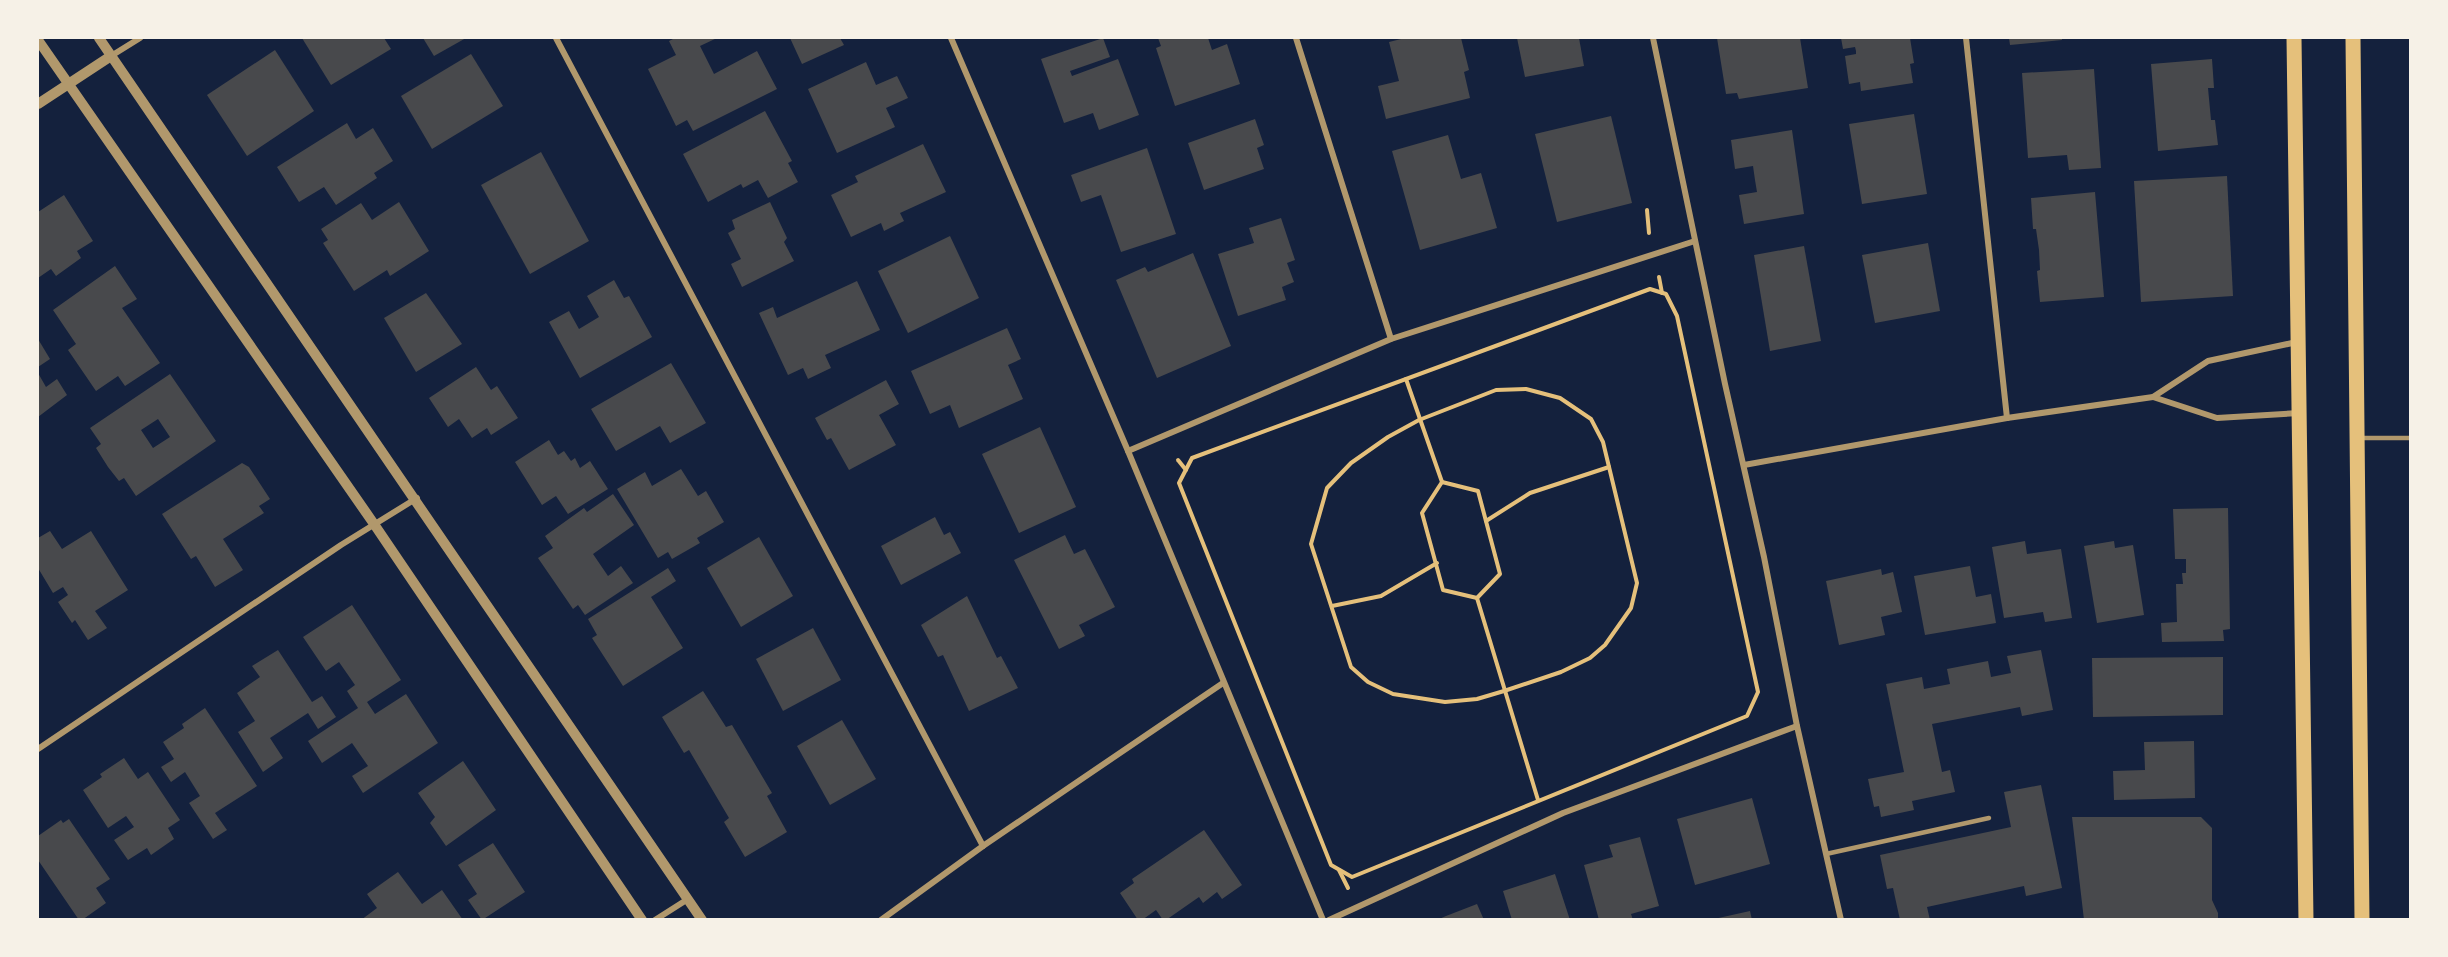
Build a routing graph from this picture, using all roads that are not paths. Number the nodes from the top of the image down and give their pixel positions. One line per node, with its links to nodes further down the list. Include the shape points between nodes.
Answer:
1 (99, 38): 11 (street)
2 (140, 38): 11 (street)
3 (556, 38): 30 (street)
4 (951, 38): 22 (street)
5 (1296, 38): 15 (street)
6 (1653, 38): 14 (street)
7 (1966, 38): 19 (street)
8 (2294, 38): 16 (main road)
9 (2353, 38): 20 (main road)
10 (38, 40): 12 (street)
11 (111, 56): 12 (street); 24 (street)
12 (67, 84): 13 (street); 25 (street)
13 (38, 104)
14 (1695, 241): 15 (street); 23 (street)
15 (1391, 339): 22 (street)
16 (2298, 342): 17 (street, via 2208,361); 18 (main road)
17 (2153, 397): 18 (street, via 2217,417); 19 (street)
18 (2299, 413): 40 (main road)
19 (2007, 418): 23 (street)
20 (2358, 438): 21 (lane); 41 (main road)
21 (2410, 438)
22 (1128, 451): 26 (street)
23 (1744, 465): 27 (street)
24 (417, 498): 25 (street); 32 (street)
25 (374, 524): 28 (street); 34 (street)
26 (1223, 683): 30 (street); 37 (street)
27 (1797, 726): 31 (street); 38 (street, via 1563,813)
28 (38, 749)
29 (1989, 818): 31 (lane)
30 (983, 846): 33 (street)
31 (1826, 854): 39 (street)
32 (688, 899): 35 (street); 36 (street)
33 (880, 919)
34 (642, 920)
35 (655, 920)
36 (702, 920)
37 (1323, 920)
38 (1329, 920)
39 (1841, 920)
40 (2306, 920)
41 (2362, 920)

